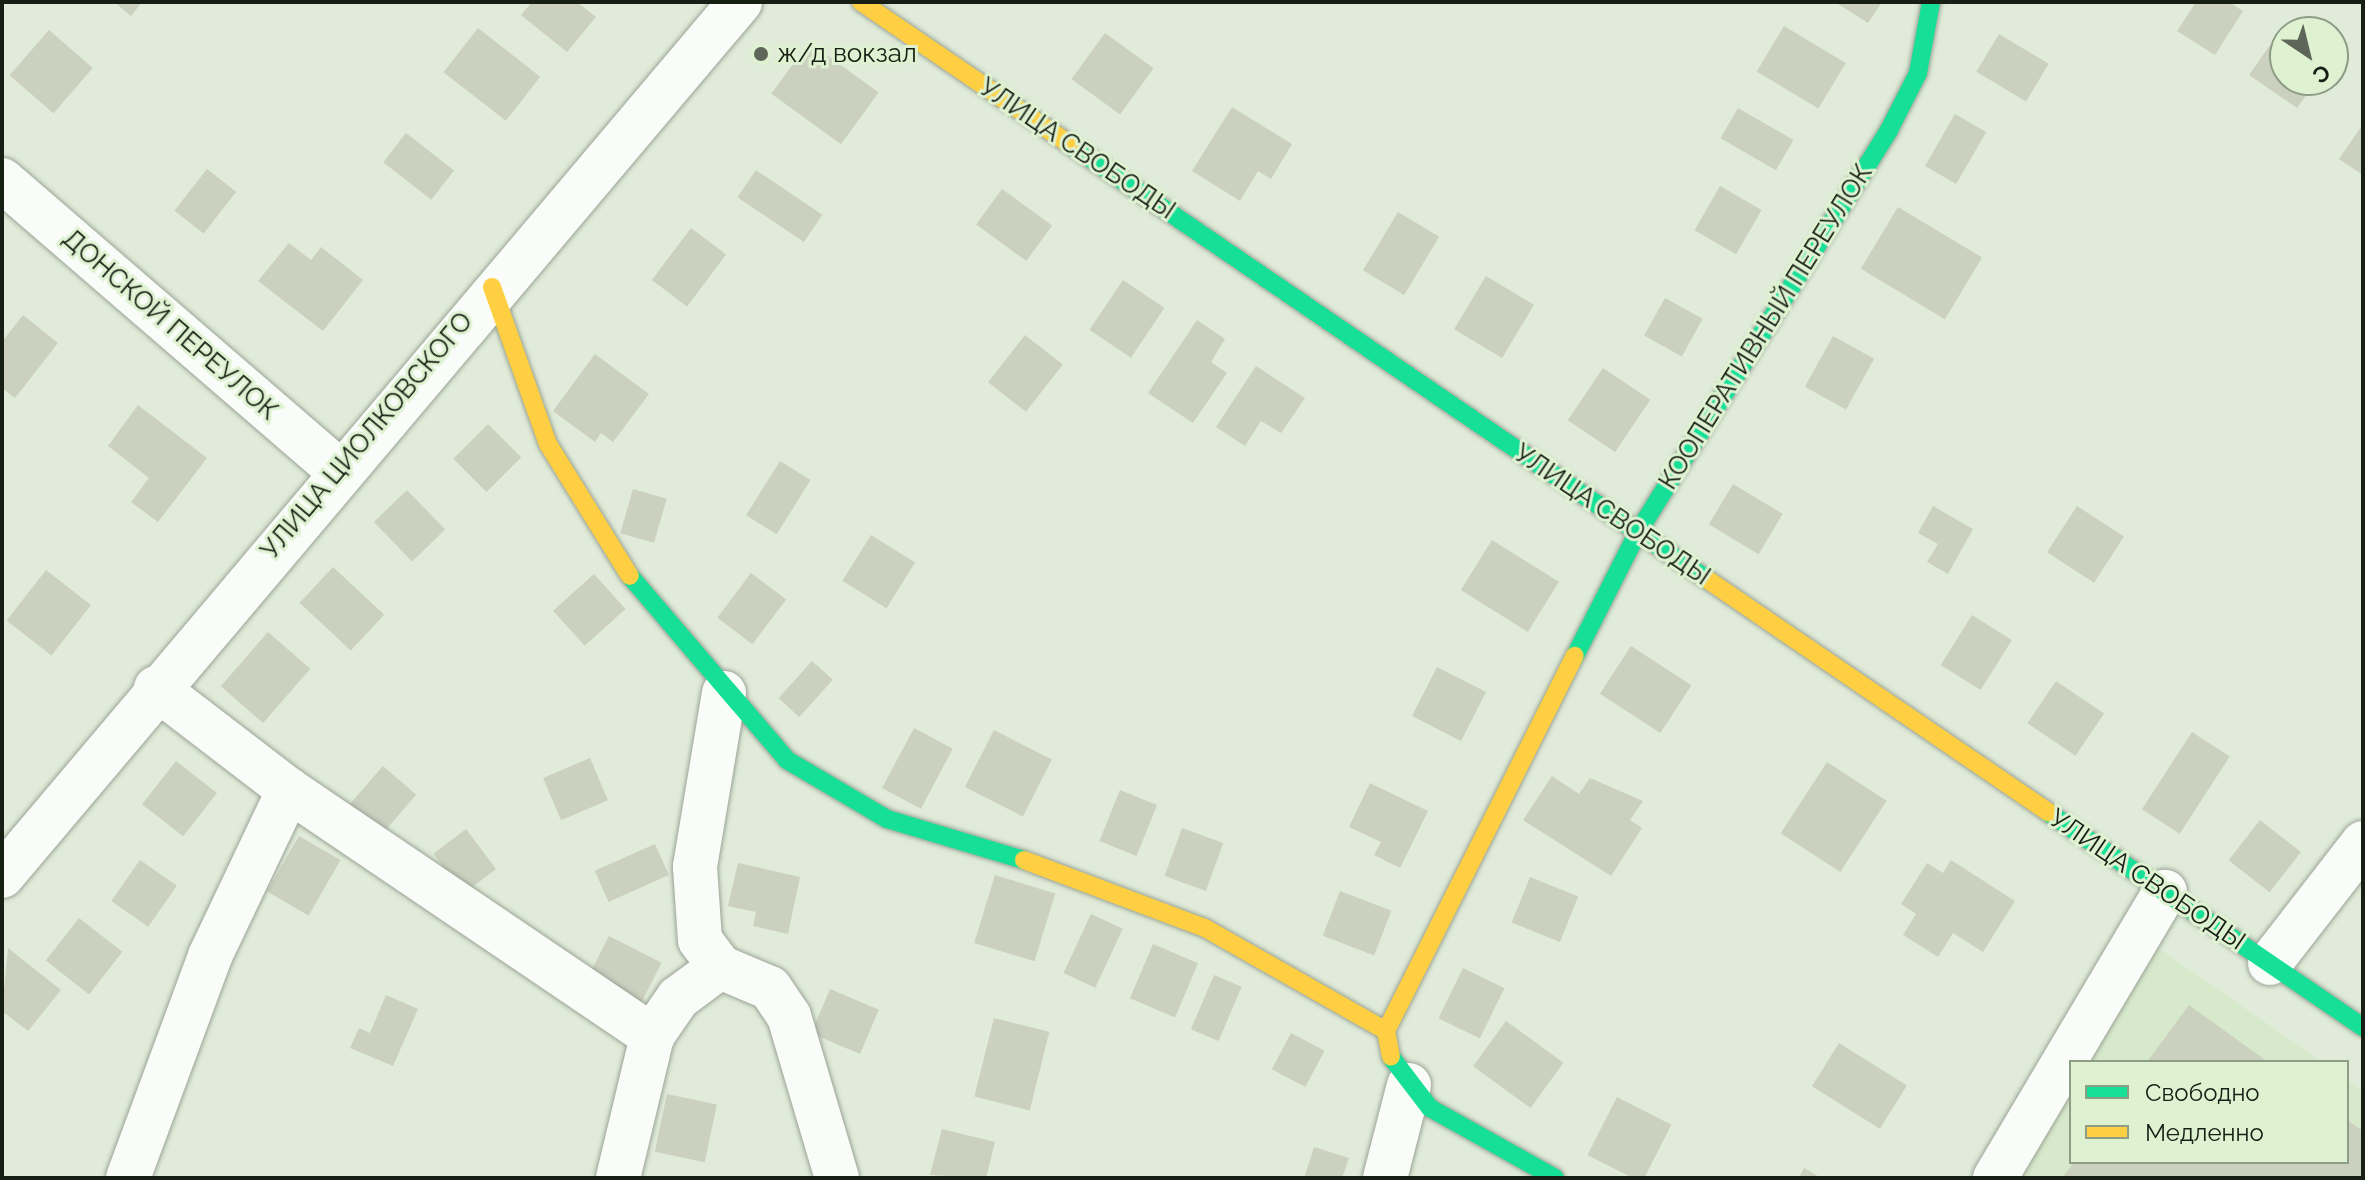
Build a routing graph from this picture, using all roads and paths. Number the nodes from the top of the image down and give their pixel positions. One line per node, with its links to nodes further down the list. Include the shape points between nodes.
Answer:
1 (740, 2): 5 (street, УЛИЦА ЦИОЛКОВСКОГО)
2 (861, 2): 7 (street, УЛИЦА СВОБОДЫ)
3 (1931, 2): 7 (street, КООПЕРАТИВНЫЙ ПЕРЕУЛОК, via 1918,73 1889,130)
4 (2, 180): 6 (street, ДОНСКОЙ ПЕРЕУЛОК)
5 (492, 287): 6 (street, УЛИЦА ЦИОЛКОВСКОГО); 9 (street, via 548,444 591,521)
6 (338, 470): 8 (street, УЛИЦА ЦИОЛКОВСКОГО)
7 (1638, 532): 13 (street, УЛИЦА СВОБОДЫ); 17 (street, КООПЕРАТИВНЫЙ ПЕРЕУЛОК)
8 (156, 688): 10 (street); 12 (street, УЛИЦА ЦИОЛКОВСКОГО)
9 (724, 693): 15 (street, via 704,780 695,867 700,940); 17 (street, via 812,779 887,819 1083,877 1191,922)
10 (289, 790): 18 (street); 20 (street, via 210,956)
11 (2363, 843): 14 (street)
12 (2, 876)
13 (2165, 892): 14 (street, УЛИЦА СВОБОДЫ); 25 (street)
14 (2270, 963): 16 (street, УЛИЦА СВОБОДЫ)
15 (720, 967): 18 (street, via 678,998); 22 (street, via 770,988 789,1016)
16 (2363, 1027)
17 (1386, 1031): 19 (street, via 1392,1062)
18 (652, 1036): 21 (street)
19 (1409, 1085): 23 (street); 24 (street, via 1457,1128)
20 (128, 1178)
21 (618, 1178)
22 (837, 1178)
23 (1385, 1178)
24 (1555, 1178)
25 (1995, 1178)

